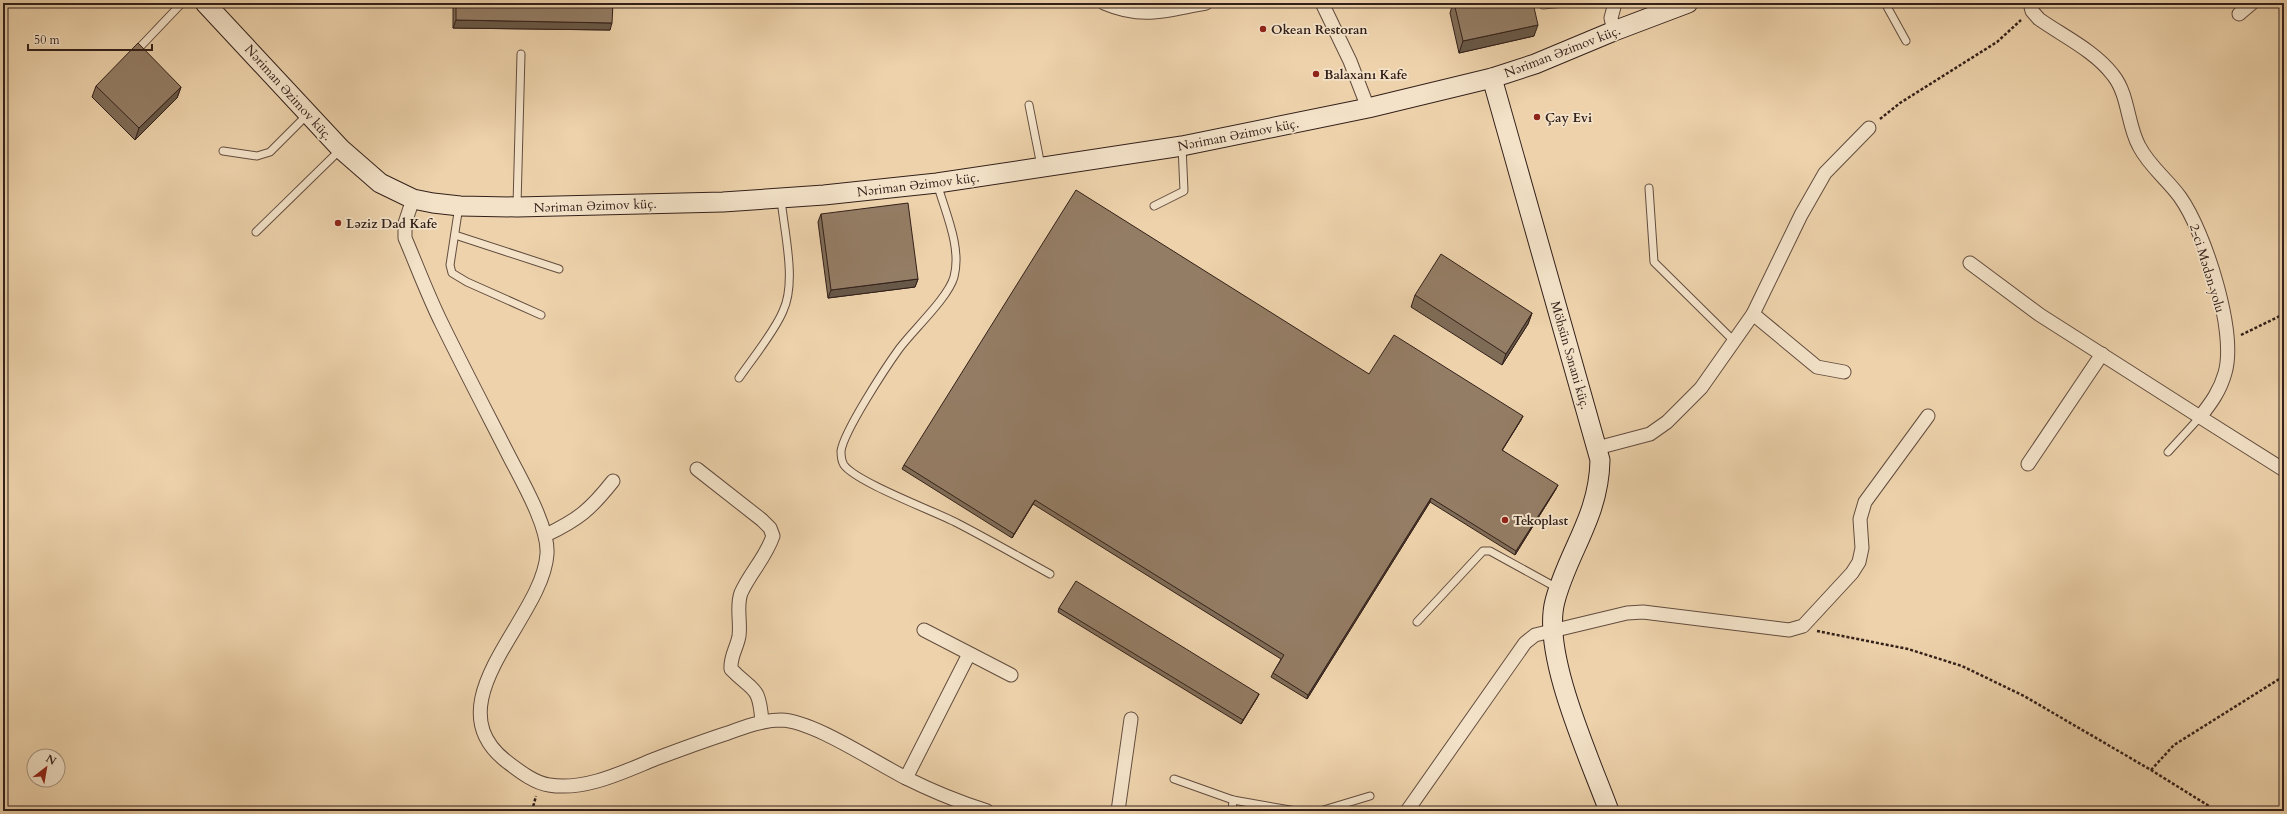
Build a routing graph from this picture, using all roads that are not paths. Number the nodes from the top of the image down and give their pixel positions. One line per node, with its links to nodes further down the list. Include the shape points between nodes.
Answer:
1 (182, 3): 16 (lane)
2 (205, 3): 21 (main road, Nəriman Əzimov küç.)
3 (1104, 3): 4 (street, via 1142,14)
4 (1206, 3)
5 (1322, 3): 20 (street, via 1350,61)
6 (1564, 3): 11 (lane)
7 (1688, 3): 14 (main road, Nəriman Əzimov küç.)
8 (1885, 3): 15 (lane)
9 (2252, 3): 13 (street)
10 (1611, 4): 14 (street)
11 (1544, 6)
12 (2031, 7): 45 (street, 2-ci Mədən yolu, via 2039,19 2101,62 2120,86 2132,132 2139,147 2180,197 2203,242 2218,292 2228,341 2226,372 2217,395)
13 (2239, 14)
14 (1614, 31): 18 (main road, Nəriman Əzimov küç., via 1535,64)
15 (1906, 41)
16 (140, 46)
17 (521, 54): 33 (lane)
18 (1492, 78): 20 (main road, Nəriman Əzimov küç.); 46 (main road, Möhsün Sənani küç.)
19 (1029, 105): 26 (lane)
20 (1368, 108): 23 (main road, Nəriman Əzimov küç.)
21 (309, 114): 24 (main road, Nəriman Əzimov küç.); 25 (lane, via 270,152 257,156)
22 (1869, 128): 38 (street, via 1825,173)
23 (1182, 146): 26 (main road, Nəriman Əzimov küç.); 32 (lane, via 1184,191)
24 (341, 149): 29 (main road, Nəriman Əzimov küç., via 380,183); 34 (lane)
25 (223, 151)
26 (1041, 168): 27 (main road, Nəriman Əzimov küç.)
27 (937, 183): 30 (main road, Nəriman Əzimov küç.); 53 (lane, via 954,244 957,264 953,279 945,293 899,350 846,434 841,452 844,465 868,482 958,523)
28 (1649, 188): 40 (lane, via 1654,262)
29 (413, 199): 31 (main road, Nəriman Əzimov küç.); 52 (street, via 405,223 405,238 440,321 528,494)
30 (780, 199): 33 (main road, Nəriman Əzimov küç.); 43 (lane, via 789,295 783,312)
31 (460, 206): 33 (main road, Nəriman Əzimov küç.); 35 (lane)
32 (1154, 206)
33 (517, 208)
34 (256, 232)
35 (455, 235): 37 (lane); 39 (lane, via 450,265 452,272 467,282)
36 (1970, 263): 41 (street, via 2005,291)
37 (559, 269)
38 (1754, 314): 40 (street); 42 (street, via 1817,367)
39 (541, 315)
40 (1735, 342): 46 (street, via 1701,388 1668,422 1650,434)
41 (2102, 354): 45 (street); 48 (street)
42 (1844, 372)
43 (739, 378)
44 (1928, 416): 57 (street, via 1865,502 1860,519 1862,548 1859,562 1803,626 1789,630 1644,612 1627,613)
45 (2200, 417): 47 (lane); 50 (street)
46 (1597, 448): 54 (main road, Möhsün Sənani küç., via 1600,474 1590,516)
47 (2168, 452)
48 (2028, 464)
49 (697, 469): 61 (street, via 762,520 770,528 773,536 769,548 741,593 739,638 730,660 731,669 756,690 761,701)
50 (2284, 470)
51 (613, 481): 52 (street, via 592,507 573,522)
52 (546, 535): 61 (street, via 547,554 535,593 493,665 485,687 480,720 487,742 495,752 540,783 551,786 569,785 608,778 694,744)
53 (1050, 574)
54 (1559, 589): 55 (lane, via 1490,551 1483,551); 57 (main road, Möhsün Sənani küç., via 1552,615)
55 (1417, 622)
56 (924, 630): 58 (street)
57 (1553, 631): 71 (street, via 1535,635 1525,643); 72 (main road, Möhsün Sənani küç., via 1555,654 1567,697)
58 (969, 654): 59 (street); 62 (street)
59 (1011, 675)
60 (1131, 719): 67 (street)
61 (762, 722): 62 (street, via 782,720 813,728)
62 (906, 778): 66 (street, via 945,797)
63 (1174, 779): 65 (lane)
64 (1370, 796): 70 (lane)
65 (1233, 800): 68 (lane); 69 (lane)
66 (987, 811)
67 (1118, 811)
68 (1232, 811)
69 (1296, 811)
70 (1320, 811)
71 (1407, 811)
72 (1608, 811)

